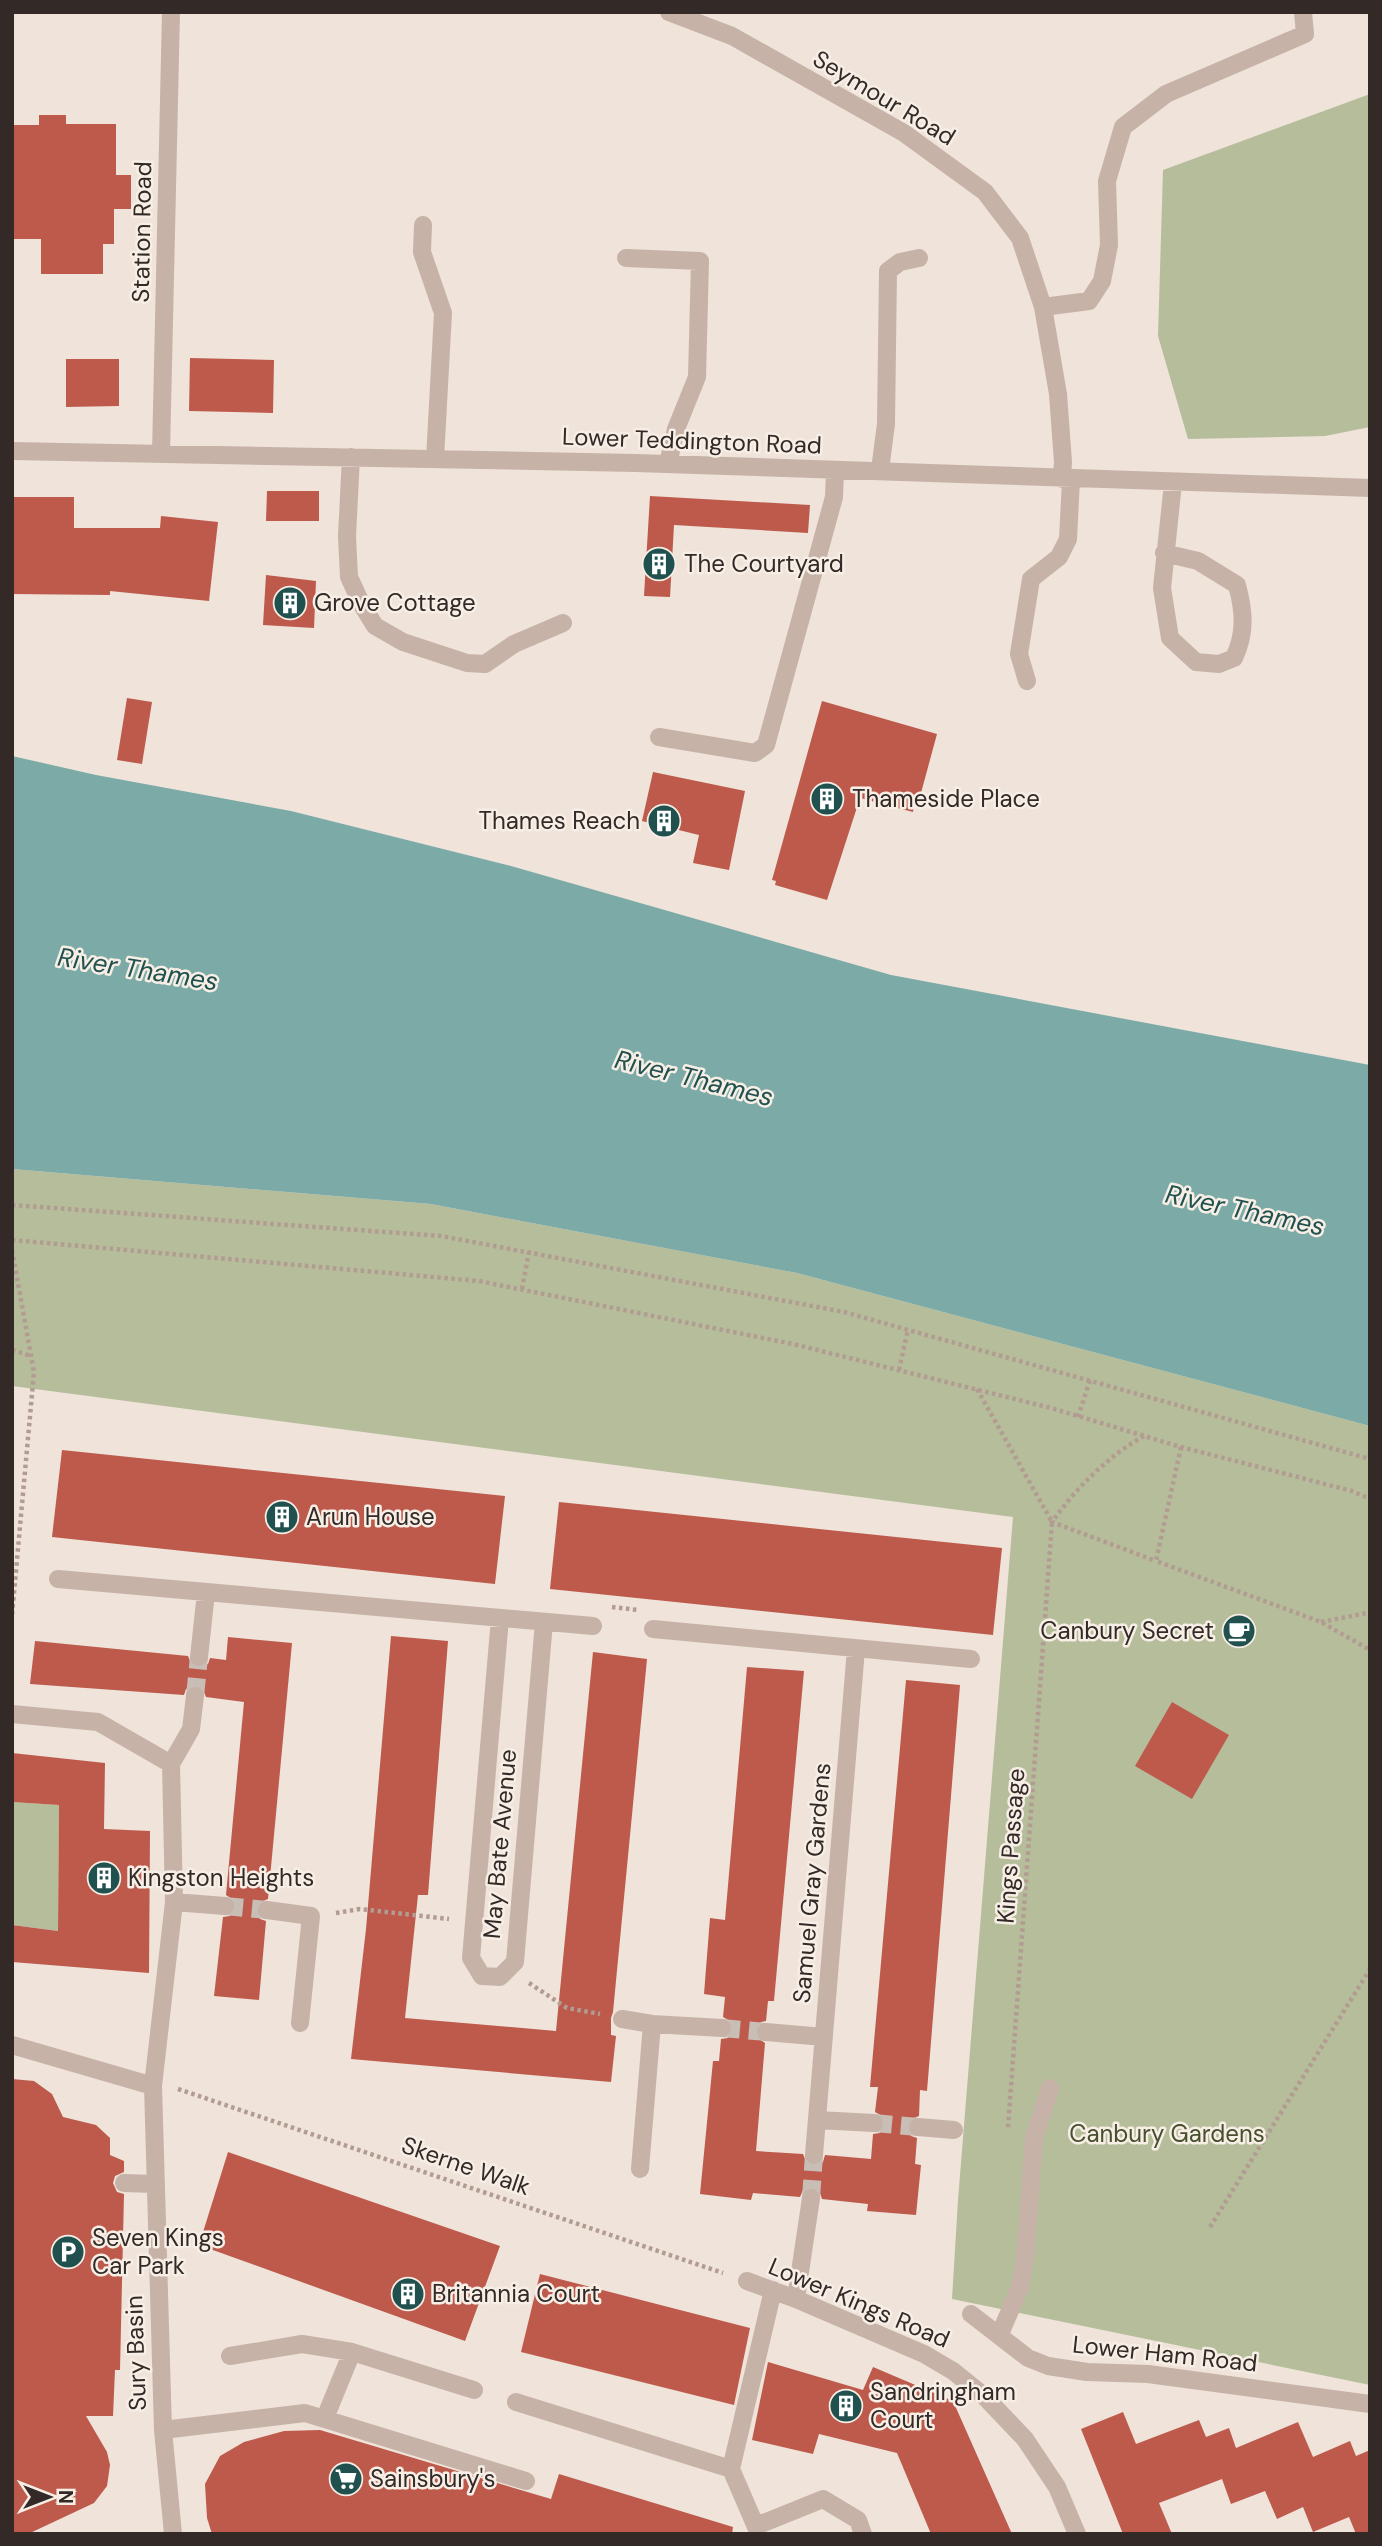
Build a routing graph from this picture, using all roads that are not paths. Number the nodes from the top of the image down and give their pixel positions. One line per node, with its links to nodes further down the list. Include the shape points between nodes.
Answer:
1 (171, 12): 9 (street, Station Road)
2 (669, 12): 7 (street, Seymour Road, via 732,36 904,133 985,192 1020,238)
3 (1303, 12): 7 (street, via 1305,34 1166,94 1123,127 1107,181 1109,245 1102,281 1089,301)
4 (423, 225): 11 (street, via 422,252 443,313)
5 (626, 258): 12 (street, via 700,261 697,377)
6 (919, 258): 14 (street, via 900,262 888,271 886,424)
7 (1043, 307): 15 (street, Seymour Road)
8 (12, 451): 9 (street, Lower Teddington Road)
9 (162, 453): 10 (street, Lower Teddington Road)
10 (351, 457): 11 (street, Lower Teddington Road); 19 (street, via 349,577 375,626 403,642 467,663 485,664 514,644)
11 (435, 458): 12 (street, Lower Teddington Road)
12 (668, 464): 13 (street, Lower Teddington Road)
13 (835, 470): 14 (street, Lower Teddington Road); 21 (street, via 834,497 765,745 755,753)
14 (880, 471): 15 (street, Lower Teddington Road)
15 (1067, 480): 16 (street, Lower Teddington Road); 20 (street, Seymour Road, via 1072,511 1068,539 1059,557 1031,579 1018,654)
16 (1173, 483): 17 (street, Lower Teddington Road); 18 (street)
17 (1370, 488)
18 (1164, 553): 18 (street, via 1162,588 1170,638 1196,662 1219,664 1234,658 1242,641 1243,618 1237,585 1198,561)
19 (563, 623)
20 (1027, 681)
21 (659, 737)
22 (58, 1579): 23 (street)
23 (206, 1593): 24 (street); 29 (street)
24 (500, 1618): 25 (street); 25 (street, May Bate Avenue, via 471,1958 482,1976 500,1978 515,1962)
25 (544, 1622): 26 (street)
26 (593, 1626)
27 (653, 1629): 28 (street)
28 (856, 1649): 30 (street); 42 (street, Samuel Gray Gardens)
29 (199, 1657)
30 (971, 1659)
31 (195, 1696): 33 (street, via 191,1729)
32 (12, 1714): 33 (street, via 98,1722)
33 (171, 1764): 34 (street, Sury Basin)
34 (174, 1902): 35 (street); 44 (street, Sury Basin)
35 (225, 1906)
36 (267, 1910): 38 (street, via 311,1916)
37 (622, 2019): 39 (street)
38 (300, 2022)
39 (652, 2024): 40 (street); 51 (street)
40 (722, 2028)
41 (765, 2032): 42 (street)
42 (824, 2037): 46 (street, Samuel Gray Gardens)
43 (12, 2045): 44 (street)
44 (153, 2086): 53 (street, Sury Basin)
45 (1050, 2088): 59 (street, via 1034,2138 1020,2287)
46 (817, 2120): 47 (street); 50 (street, Samuel Gray Gardens)
47 (874, 2123)
48 (918, 2127): 49 (street)
49 (954, 2130)
50 (814, 2155)
51 (640, 2169)
52 (124, 2183): 53 (street)
53 (154, 2184): 66 (street, Sury Basin)
54 (811, 2198): 57 (street)
55 (747, 2281): 56 (street, Lower Kings Road)
56 (773, 2290): 57 (street, Lower Kings Road); 67 (street)
57 (796, 2299): 72 (street, Lower Kings Road, via 924,2354 984,2396 1025,2439 1057,2487)
58 (971, 2314): 59 (street, Lower Ham Road)
59 (1000, 2334): 64 (street, Lower Ham Road, via 1028,2358 1048,2366 1147,2374)
60 (352, 2352): 61 (street, via 302,2344); 62 (street); 65 (street)
61 (230, 2356)
62 (474, 2390)
63 (516, 2402): 67 (street)
64 (1370, 2404)
65 (326, 2418): 66 (street, via 305,2413); 68 (street)
66 (163, 2430): 70 (street, Sury Basin)
67 (731, 2469): 69 (street)
68 (526, 2481)
69 (758, 2530): 71 (street, via 823,2499 858,2520)
70 (173, 2534)
71 (863, 2534)
72 (1077, 2534)

